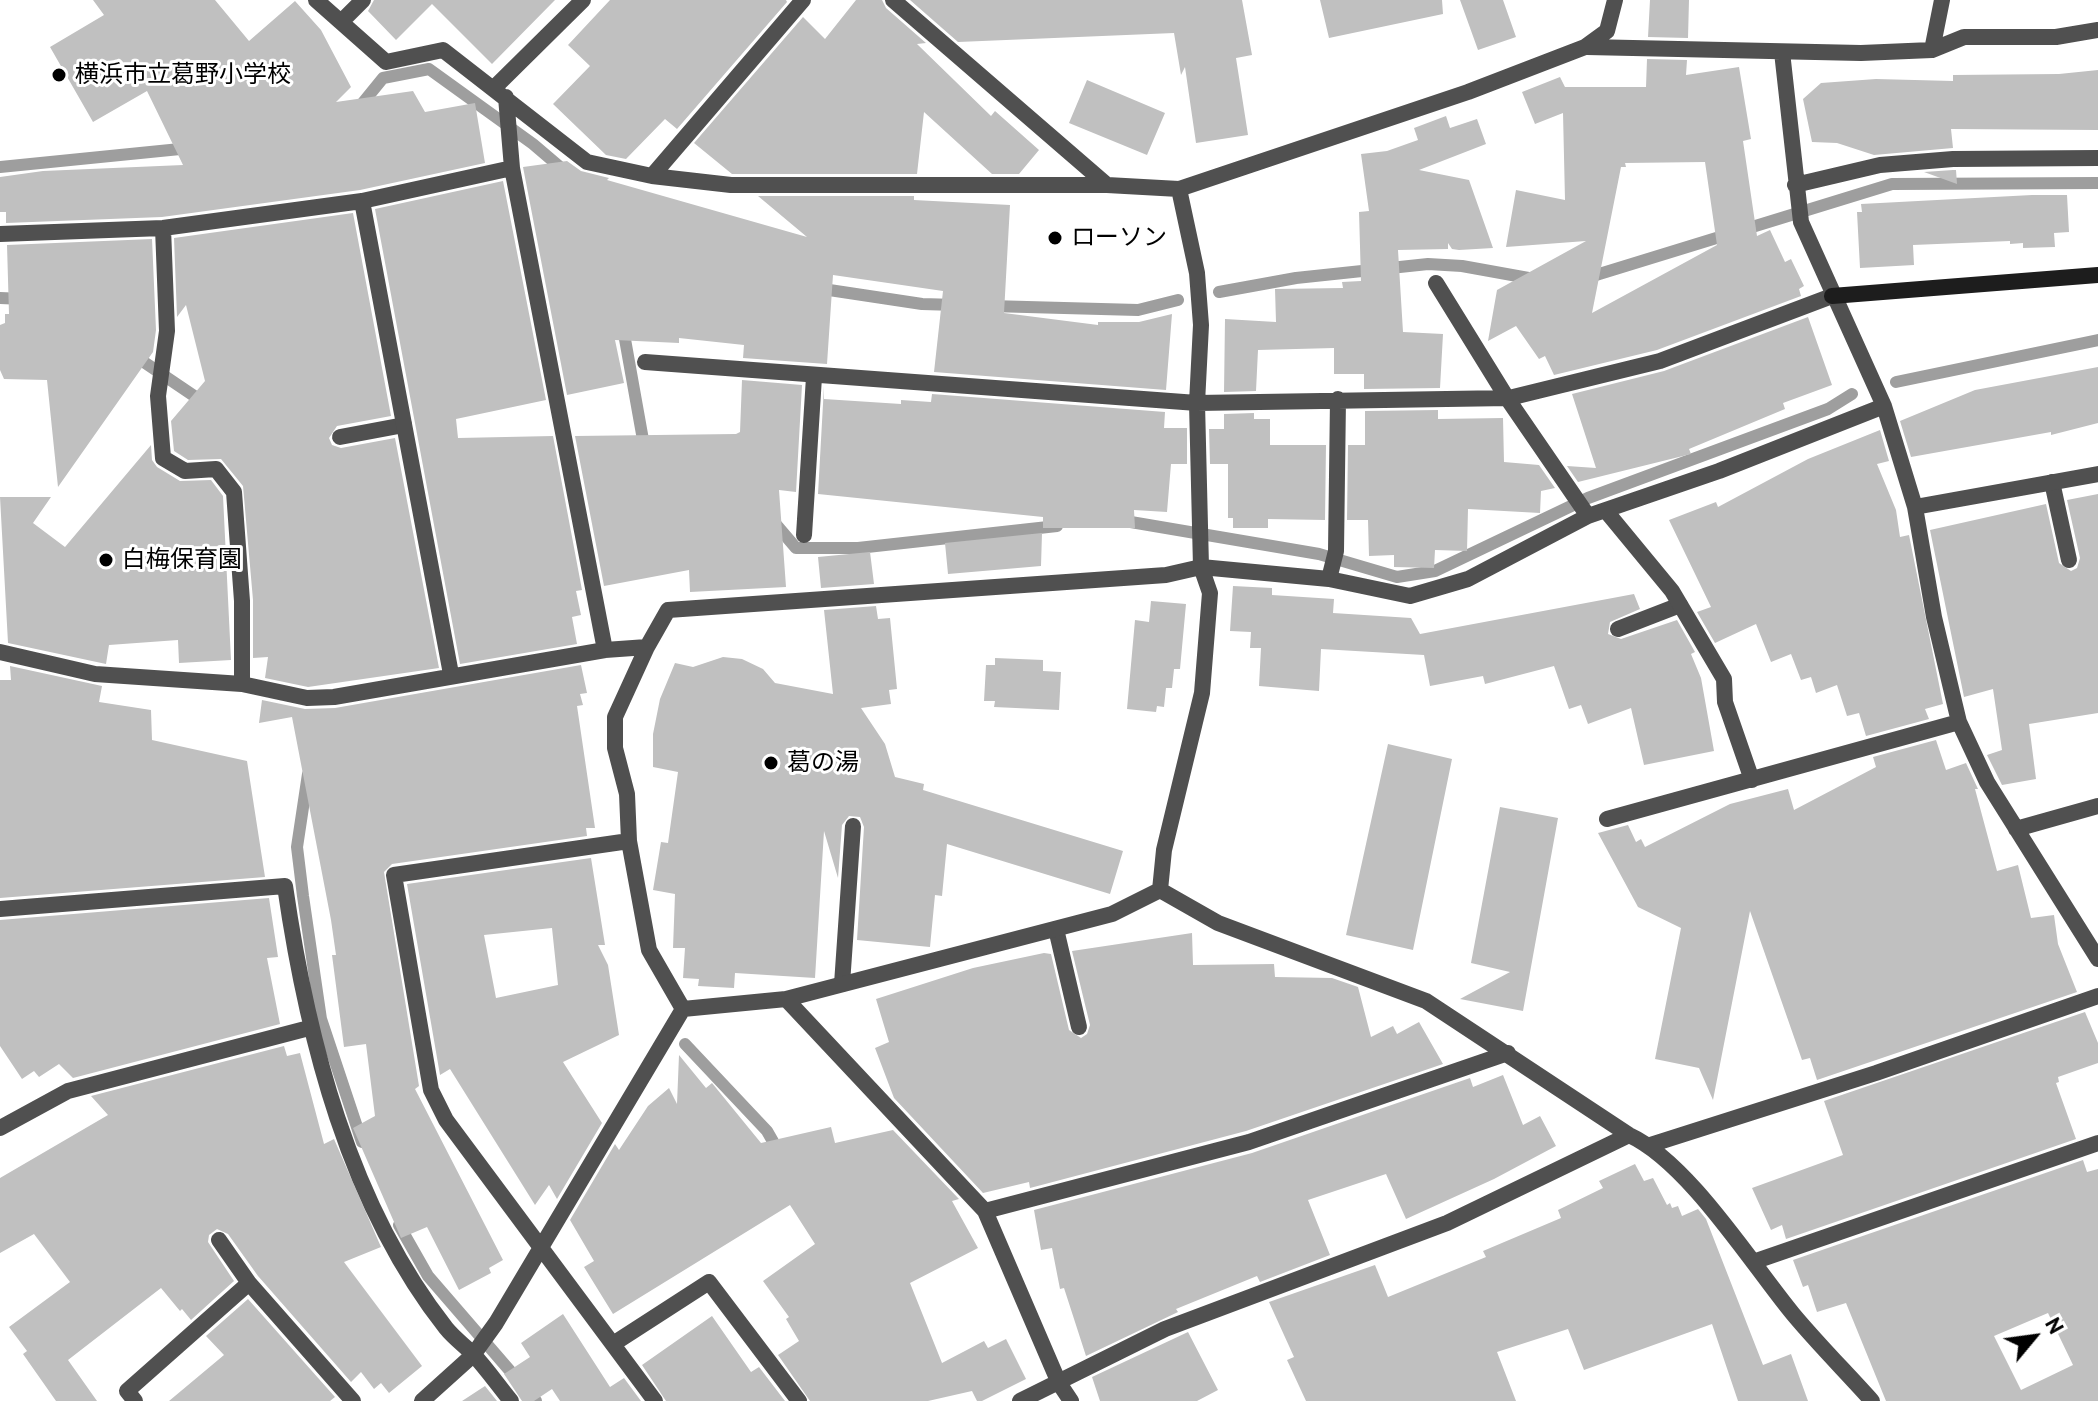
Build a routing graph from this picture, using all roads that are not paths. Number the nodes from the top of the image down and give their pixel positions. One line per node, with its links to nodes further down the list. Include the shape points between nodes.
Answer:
1 (316, 0): 8 (street)
2 (363, 0): 8 (street)
3 (583, 0): 13 (street)
4 (803, 0): 16 (street)
5 (893, 0): 17 (street)
6 (1615, 0): 10 (street, via 1607,31)
7 (1942, 0): 11 (street)
8 (341, 22): 13 (street, via 386,62 443,50)
9 (2098, 30): 11 (street, via 2056,37 1964,37)
10 (1585, 47): 12 (street); 18 (street)
11 (1932, 50): 12 (street)
12 (1782, 52): 19 (street)
13 (502, 96): 15 (street); 16 (street, via 587,162)
14 (2098, 158): 19 (street, via 1880,165)
15 (512, 168): 20 (street); 46 (street)
16 (652, 176): 17 (street, via 731,185)
17 (1107, 185): 18 (street)
18 (1179, 189): 30 (street, via 1198,286)
19 (1796, 192): 25 (street, via 1801,222)
20 (362, 201): 21 (street); 32 (street)
21 (163, 228): 22 (street); 49 (street, via 166,358 158,396 163,458 185,471 216,469 234,492)
22 (0, 234)
23 (2098, 275): 25 (street)
24 (1436, 283): 28 (street)
25 (1832, 296): 28 (street, via 1660,361); 31 (street)
26 (645, 362): 27 (street)
27 (814, 377): 30 (street); 39 (street)
28 (1507, 398): 29 (street); 38 (street)
29 (1338, 399): 30 (street); 41 (street)
30 (1197, 403): 42 (street)
31 (1884, 406): 36 (street); 37 (street)
32 (404, 425): 33 (street); 48 (street)
33 (340, 437)
34 (2098, 474): 35 (street)
35 (2052, 482): 36 (street); 40 (street)
36 (1915, 507): 50 (street)
37 (1606, 511): 38 (street); 43 (street)
38 (1588, 516): 41 (street, via 1468,579 1410,596)
39 (804, 535)
40 (2069, 560)
41 (1333, 565): 42 (street)
42 (1201, 567): 45 (street, via 1127,578 668,610); 57 (street, via 1210,593 1202,693 1164,850)
43 (1680, 605): 44 (street); 51 (street, via 1724,679 1725,702)
44 (1618, 629)
45 (647, 647): 46 (street); 56 (street, via 615,717)
46 (605, 650): 48 (street)
47 (0, 652): 49 (street, via 95,674)
48 (451, 674): 49 (street, via 334,697 307,698)
49 (242, 684)
50 (1959, 722): 51 (street); 55 (street)
51 (1752, 780): 53 (street)
52 (2098, 806): 55 (street)
53 (1607, 819)
54 (853, 826): 61 (street)
55 (2016, 829): 60 (street)
56 (629, 841): 64 (street, via 649,950); 74 (street, via 394,875 431,1090 446,1120)
57 (1160, 890): 59 (street, via 1112,914); 67 (street, via 1218,923 1426,1001)
58 (0, 909): 66 (street, via 285,886)
59 (1056, 929): 61 (street); 65 (street)
60 (2098, 959)
61 (842, 984): 63 (street)
62 (2098, 996): 71 (street)
63 (786, 999): 64 (street); 72 (street)
64 (683, 1009): 74 (street)
65 (1079, 1027)
66 (309, 1028): 68 (street, via 68,1091); 78 (street, via 342,1131 391,1244 447,1329)
67 (1508, 1053): 69 (street); 72 (street, via 1249,1142)
68 (0, 1128)
69 (1629, 1135): 71 (street); 79 (street, via 1447,1223 1165,1329)
70 (2098, 1143): 75 (street)
71 (1650, 1145): 75 (street)
72 (985, 1211): 79 (street)
73 (219, 1240): 76 (street)
74 (541, 1248): 77 (street); 78 (street)
75 (1753, 1262): 88 (street)
76 (249, 1283): 80 (street, via 127,1391); 81 (street)
77 (613, 1344): 84 (street); 85 (street, via 709,1282)
78 (475, 1353): 82 (street); 83 (street)
79 (1059, 1383): 86 (street); 87 (street)
80 (135, 1401)
81 (353, 1401)
82 (422, 1401)
83 (511, 1401)
84 (655, 1401)
85 (799, 1401)
86 (1020, 1401)
87 (1071, 1401)
88 (1872, 1401)

